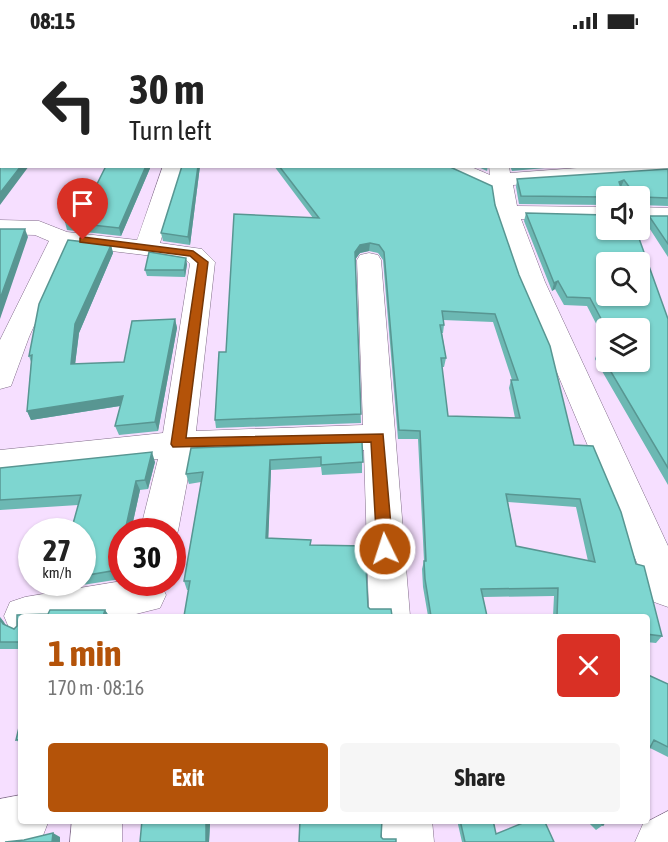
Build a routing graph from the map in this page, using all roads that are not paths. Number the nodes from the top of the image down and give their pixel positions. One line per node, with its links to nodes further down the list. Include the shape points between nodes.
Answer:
1 (172, 168): 10 (street)
2 (456, 168): 4 (street)
3 (668, 168): 4 (street)
4 (502, 187): 5 (street); 17 (street, via 532,282)
5 (596, 211)
6 (650, 214): 7 (street)
7 (668, 214)
8 (0, 227): 9 (street, via 39,228)
9 (62, 238): 10 (street); 12 (street, via 15,337)
10 (146, 248): 14 (street, via 193,254 203,262)
11 (369, 260): 13 (street)
12 (0, 379)
13 (378, 437): 14 (street); 20 (street)
14 (178, 444): 15 (street); 16 (street)
15 (0, 463)
16 (162, 518)
17 (668, 589)
18 (145, 598): 19 (street)
19 (42, 614)
20 (390, 614)
21 (18, 618): 22 (street)
22 (0, 621)
23 (18, 821): 26 (street)
24 (97, 824): 28 (street)
25 (407, 824): 29 (street)
26 (0, 825)
27 (668, 837): 30 (street)
28 (96, 842)
29 (408, 842)
30 (661, 842)

